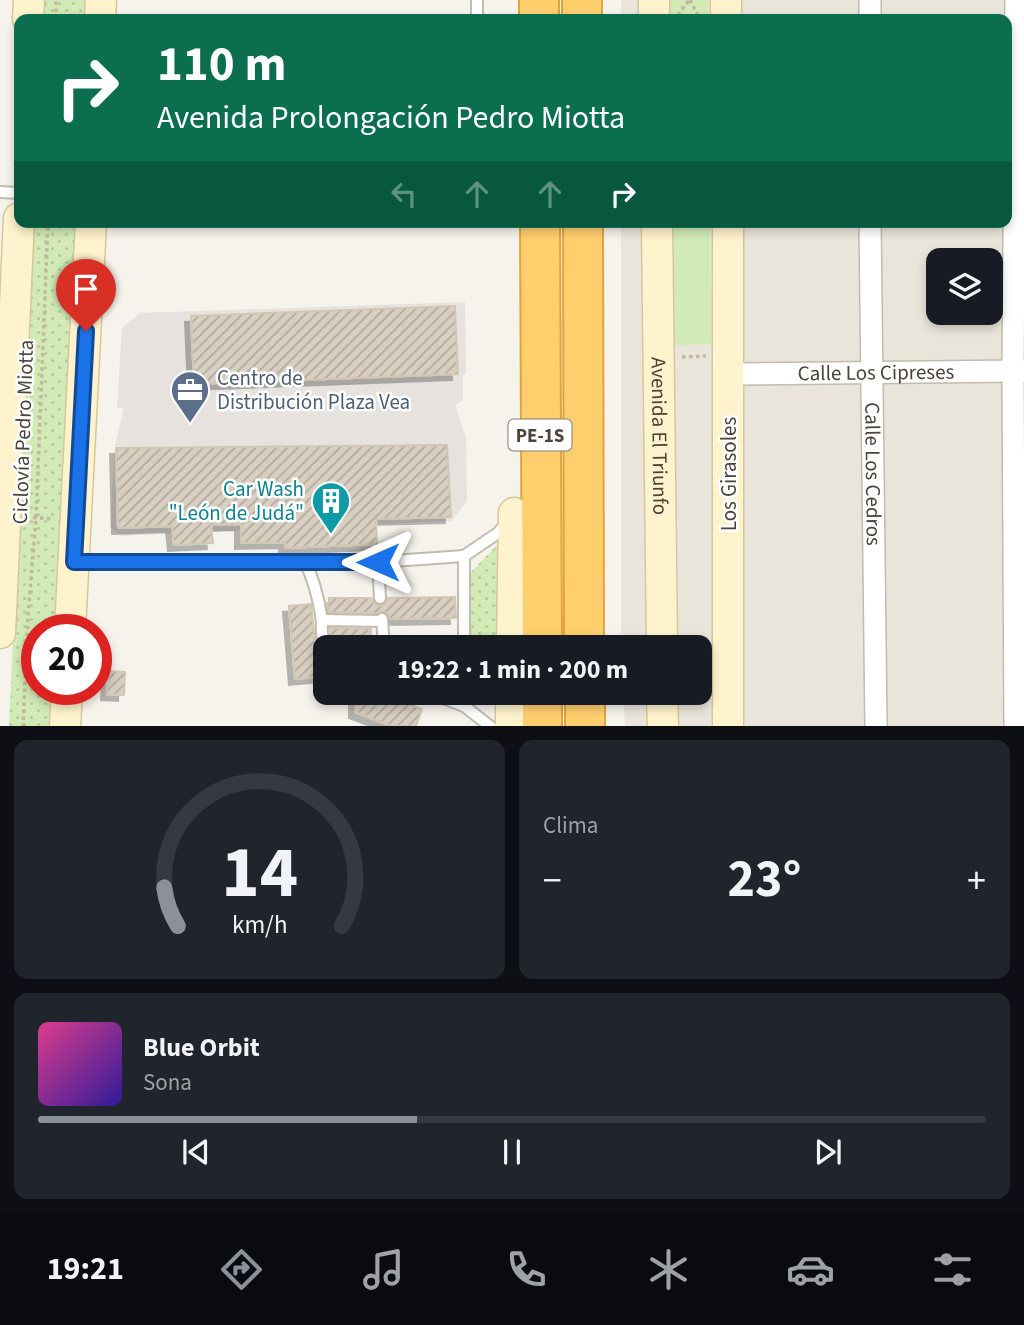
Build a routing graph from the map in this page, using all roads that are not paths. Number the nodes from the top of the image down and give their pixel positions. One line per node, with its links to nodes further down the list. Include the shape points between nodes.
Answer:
1 (1016, 0): 11 (street)
2 (19, 228): 21 (main road)
3 (91, 228): 15 (main road)
4 (540, 228): 9 (highway, PE-1S)
5 (583, 228): 27 (highway, PE-1S)
6 (657, 228): 28 (main road, Avenida El Triunfo)
7 (728, 228): 10 (main road, Los Girasoles)
8 (870, 228): 12 (street, Calle Los Cedros)
9 (539, 355): 13 (highway, via 524,483); 26 (highway, PE-1S)
10 (721, 365): 12 (street, Calle Los Cipreses); 44 (main road, Los Girasoles)
11 (1018, 371): 12 (street, Calle Los Cipreses); 36 (street)
12 (870, 372): 45 (street, Calle Los Cedros)
13 (514, 513): 14 (lane, via 498,533); 25 (main road)
14 (464, 556): 17 (lane); 24 (lane)
15 (74, 562): 16 (lane); 19 (main road)
16 (305, 562): 17 (lane); 20 (lane, via 316,584)
17 (378, 562): 18 (lane)
18 (380, 598)
19 (72, 614)
20 (322, 620): 22 (lane); 23 (lane, via 382,620)
21 (0, 633)
22 (322, 635)
23 (383, 635)
24 (464, 635)
25 (512, 635)
26 (542, 635)
27 (584, 635)
28 (662, 635)
29 (66, 705): 37 (main road)
30 (511, 705): 39 (main road)
31 (542, 705): 40 (highway)
32 (586, 705): 41 (highway)
33 (588, 705): 42 (lane)
34 (662, 705): 43 (main road)
35 (464, 706): 38 (lane)
36 (1018, 723)
37 (65, 726)
38 (491, 726)
39 (510, 726)
40 (542, 726)
41 (585, 726)
42 (591, 726)
43 (663, 726)
44 (728, 726)
45 (876, 726)

